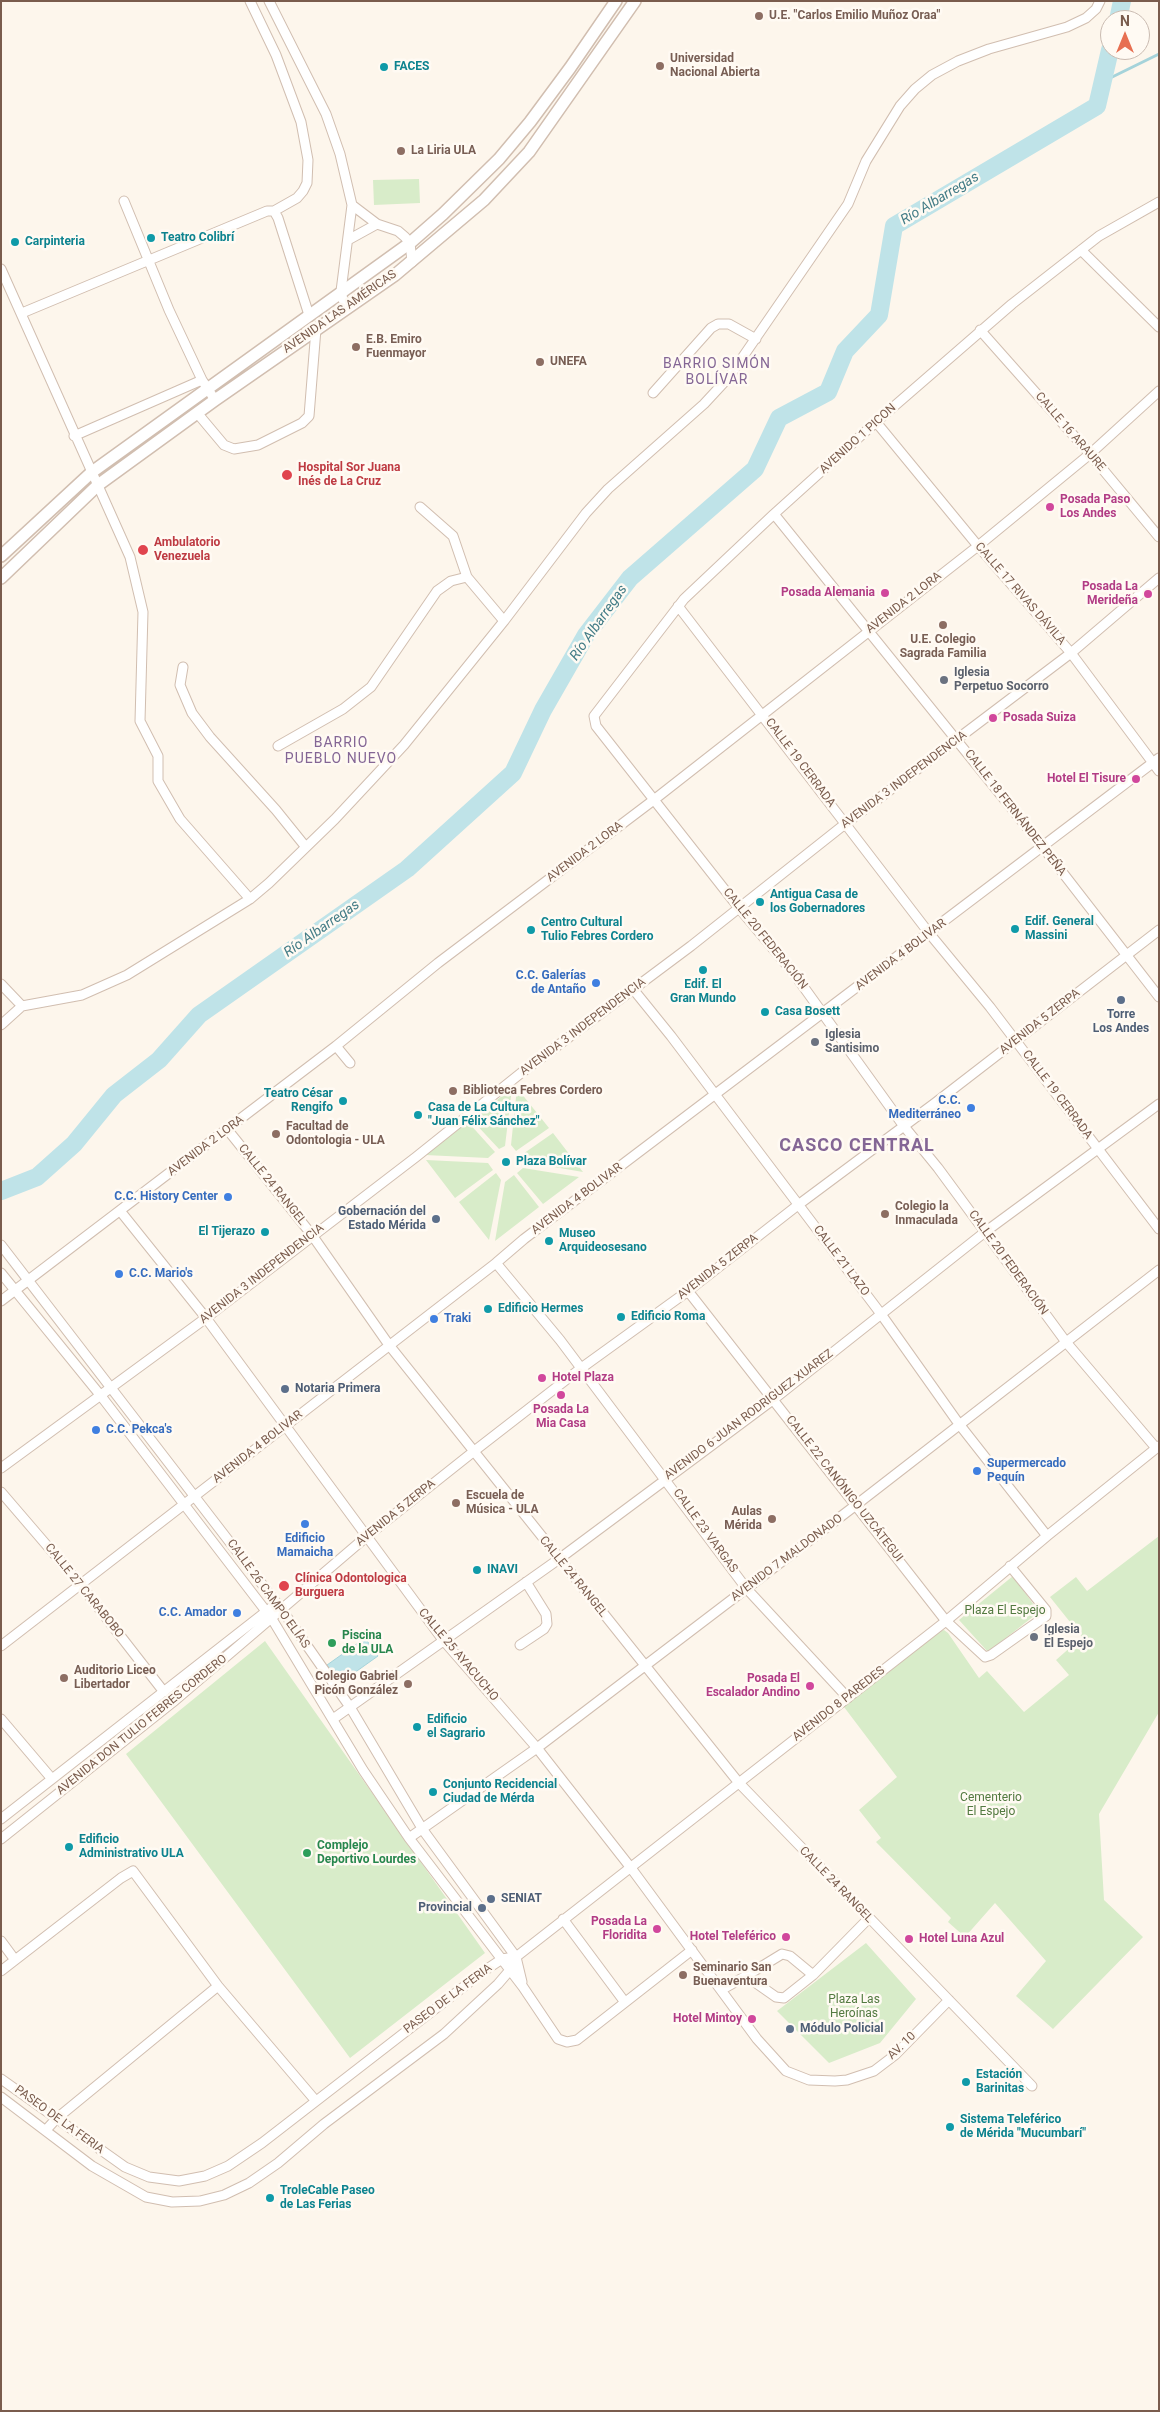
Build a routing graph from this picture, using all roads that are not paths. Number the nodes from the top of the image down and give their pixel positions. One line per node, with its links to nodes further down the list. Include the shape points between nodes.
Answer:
1 (250, 1): 9 (street, via 276,55 301,122 308,160 307,183 303,191 297,198)
2 (269, 1): 8 (street, via 326,114)
3 (616, 1): 12 (street, AVENIDA LAS AMÉRICAS, via 570,68 499,159)
4 (635, 1): 15 (street, AVENIDA LAS AMÉRICAS, via 529,152 484,200)
5 (1100, 1): 24 (street, via 1086,18 1067,27 966,58 932,75 915,89 900,106 866,161 848,204)
6 (124, 201): 14 (street)
7 (1159, 202): 13 (street, AVENIDO 1 PICON)
8 (352, 205): 10 (street); 11 (street)
9 (274, 210): 14 (street, via 267,210); 20 (street)
10 (377, 224): 11 (street); 12 (street, via 398,230)
11 (348, 240): 17 (street)
12 (410, 243): 15 (street); 17 (street, AVENIDA LAS AMÉRICAS)
13 (1081, 250): 21 (street); 23 (street, AVENIDO 1 PICON)
14 (148, 261): 19 (street); 25 (street)
15 (412, 262): 18 (street, AVENIDA LAS AMÉRICAS)
16 (1, 269): 19 (street)
17 (341, 292): 18 (street); 20 (street, AVENIDA LAS AMÉRICAS)
18 (351, 306): 22 (street, AVENIDA LAS AMÉRICAS)
19 (22, 313): 31 (street)
20 (309, 316): 25 (street, AVENIDA LAS AMÉRICAS)
21 (1159, 327)
22 (316, 329): 28 (street, AVENIDA LAS AMÉRICAS); 29 (street, via 309,416 302,422 258,445 234,449 224,445)
23 (980, 330): 30 (street, AVENIDO 1 PICON); 32 (street, CALLE 16 ARAURE)
24 (756, 339): 27 (street, via 729,324 718,324); 44 (street, via 718,390 608,489 586,513)
25 (205, 385): 28 (street); 31 (street); 33 (street, AVENIDA LAS AMÉRICAS)
26 (1159, 391): 32 (street, AVENIDA 2 LORA)
27 (653, 393)
28 (215, 400): 29 (street, AVENIDA LAS AMÉRICAS)
29 (198, 414): 34 (street, AVENIDA LAS AMÉRICAS)
30 (876, 422): 36 (street, AVENIDO 1 PICON); 38 (street, CALLE 17 RIVAS DÁVILA)
31 (74, 436): 33 (street)
32 (1090, 454): 37 (street, CALLE 16 ARAURE); 38 (street, AVENIDA 2 LORA)
33 (92, 472): 34 (street); 39 (street, AVENIDA LAS AMÉRICAS)
34 (98, 485): 41 (street, AVENIDA LAS AMÉRICAS); 58 (street, via 130,557 143,612 140,721 158,756 158,781 162,792 180,819)
35 (420, 507): 40 (street, via 453,536)
36 (774, 514): 43 (street, AVENIDO 1 PICON); 45 (street, CALLE 18 FERNÁNDEZ PEÑA)
37 (1159, 536)
38 (978, 546): 45 (street, AVENIDA 2 LORA); 46 (street, CALLE 17 RIVAS DÁVILA)
39 (1, 556)
40 (466, 577): 44 (street); 51 (street, via 452,581 437,592 372,686 343,709)
41 (1, 578)
42 (1159, 578): 46 (street, AVENIDA 3 INDEPENDENCIA)
43 (678, 606): 48 (street, CALLE 19 CERRADA); 49 (street, AVENIDO 1 PICON)
44 (504, 621): 56 (street, via 404,745 335,819)
45 (869, 631): 48 (street, AVENIDA 2 LORA); 50 (street, CALLE 18 FERNÁNDEZ PEÑA)
46 (1070, 653): 50 (street, AVENIDA 3 INDEPENDENCIA); 52 (street, CALLE 17 RIVAS DÁVILA)
47 (183, 666): 56 (street, via 180,685 192,713)
48 (762, 713): 54 (street, AVENIDA 2 LORA); 55 (street, CALLE 19 CERRADA)
49 (594, 716): 54 (street, CALLE 20 FEDERACIÓN, via 596,726)
50 (957, 740): 55 (street, AVENIDA 3 INDEPENDENCIA); 57 (street, CALLE 18 FERNÁNDEZ PEÑA)
51 (278, 746)
52 (1156, 760): 53 (street, CALLE 17 RIVAS DÁVILA); 57 (street, AVENIDA 4 BOLIVAR)
53 (1159, 770)
54 (655, 799): 59 (street, CALLE 20 FEDERACIÓN); 70 (street, AVENIDA 2 LORA, via 438,963)
55 (846, 824): 59 (street, AVENIDA 3 INDEPENDENCIA); 61 (street, CALLE 19 CERRADA)
56 (305, 846): 58 (street)
57 (1042, 846): 61 (street, AVENIDA 4 BOLIVAR); 62 (street, CALLE 18 FERNÁNDEZ PEÑA)
58 (250, 899): 66 (street, via 127,976 82,995)
59 (739, 908): 64 (street, AVENIDA 3 INDEPENDENCIA); 67 (street, CALLE 20 FEDERACIÓN)
60 (1159, 930): 62 (street, AVENIDA 5 ZERPA)
61 (929, 933): 67 (street, AVENIDA 4 BOLIVAR); 69 (street, CALLE 19 CERRADA)
62 (1126, 956): 65 (street, CALLE 18 FERNÁNDEZ PEÑA); 69 (street, AVENIDA 5 ZERPA)
63 (1, 984): 66 (street)
64 (632, 989): 72 (street, CALLE 21 LAZO); 81 (street, AVENIDA 3 INDEPENDENCIA)
65 (1159, 997)
66 (22, 1006): 68 (street)
67 (824, 1013): 72 (street, AVENIDA 4 BOLIVAR); 74 (street, CALLE 20 FEDERACIÓN)
68 (1, 1025)
69 (1016, 1041): 74 (street, AVENIDA 5 ZERPA); 76 (street, CALLE 19 CERRADA)
70 (336, 1046): 71 (street); 75 (street, AVENIDA 2 LORA)
71 (350, 1063)
72 (714, 1095): 77 (street, CALLE 21 LAZO); 83 (street, AVENIDA 4 BOLIVAR)
73 (1159, 1104): 76 (street, AVENIDO 6 JUAN RODRIGUEZ XUAREZ)
74 (903, 1125): 77 (street, AVENIDA 5 ZERPA); 80 (street, CALLE 20 FEDERACIÓN)
75 (227, 1130): 78 (street, AVENIDA 2 LORA); 81 (street, CALLE 24 RANGEL)
76 (1098, 1150): 79 (street, CALLE 19 CERRADA); 80 (street, AVENIDO 6 JUAN RODRIGUEZ XUAREZ)
77 (798, 1205): 88 (street, AVENIDA 5 ZERPA); 90 (street, CALLE 21 LAZO)
78 (120, 1212): 86 (street, AVENIDA 2 LORA); 91 (street, CALLE 25 AYACUCHO)
79 (1159, 1229)
80 (985, 1232): 90 (street, AVENIDO 6 JUAN RODRIGUEZ XUAREZ); 92 (street, CALLE 20 FEDERACIÓN)
81 (312, 1235): 91 (street, AVENIDA 3 INDEPENDENCIA); 93 (street, CALLE 24 RANGEL)
82 (1, 1245): 86 (street, CALLE 26 CAMPO ELÍAS)
83 (496, 1263): 93 (street, AVENIDA 4 BOLIVAR); 94 (street, CALLE 23 VARGAS)
84 (1159, 1270): 92 (street, AVENIDO 7 MALDONADO)
85 (1, 1274): 87 (street, CALLE 26 CAMPO ELÍAS)
86 (29, 1282): 87 (street, AVENIDA 2 LORA); 95 (street, CALLE 26 CAMPO ELÍAS)
87 (15, 1290): 89 (street, AVENIDA 2 LORA); 96 (street, CALLE 26 CAMPO ELÍAS)
88 (688, 1291): 94 (street, AVENIDA 5 ZERPA); 97 (street, CALLE 22 CANÓNIGO UZCÁTEGUI)
89 (1, 1301)
90 (881, 1314): 97 (street, AVENIDO 6 JUAN RODRIGUEZ XUAREZ); 98 (street, CALLE 21 LAZO)
91 (206, 1318): 95 (street, AVENIDA 3 INDEPENDENCIA); 99 (street, CALLE 25 AYACUCHO)
92 (1066, 1342): 98 (street, AVENIDO 7 MALDONADO); 100 (street, CALLE 20 FEDERACIÓN)
93 (389, 1345): 99 (street, AVENIDA 4 BOLIVAR); 101 (street, CALLE 24 RANGEL)
94 (580, 1369): 101 (street, AVENIDA 5 ZERPA); 103 (street, CALLE 23 VARGAS)
95 (112, 1388): 96 (street, AVENIDA 3 INDEPENDENCIA); 105 (street, CALLE 26 CAMPO ELÍAS)
96 (101, 1396): 102 (street, AVENIDA 3 INDEPENDENCIA); 107 (street, CALLE 26 CAMPO ELÍAS)
97 (774, 1399): 103 (street, AVENIDO 6 JUAN RODRIGUEZ XUAREZ); 106 (street, CALLE 22 CANÓNIGO UZCÁTEGUI)
98 (959, 1424): 106 (street, AVENIDO 7 MALDONADO); 108 (street, CALLE 21 LAZO)
99 (286, 1425): 105 (street, AVENIDA 4 BOLIVAR); 109 (street, CALLE 25 AYACUCHO)
100 (1157, 1447): 108 (street, AVENIDO 8 PAREDES)
101 (473, 1452): 109 (street, AVENIDA 5 ZERPA); 110 (street, CALLE 24 RANGEL)
102 (1, 1468)
103 (666, 1478): 110 (street, AVENIDO 6 JUAN RODRIGUEZ XUAREZ); 114 (street, CALLE 23 VARGAS)
104 (1, 1492): 113 (street, CALLE 27 CARABOBO)
105 (195, 1497): 107 (street, AVENIDA 4 BOLIVAR); 115 (street, CALLE 26 CAMPO ELÍAS)
106 (856, 1505): 114 (street, AVENIDO 7 MALDONADO); 118 (street, CALLE 22 CANÓNIGO UZCÁTEGUI)
107 (184, 1506): 113 (street, AVENIDA 4 BOLIVAR); 116 (street, CALLE 26 CAMPO ELÍAS)
108 (1047, 1536): 111 (street, AVENIDO 8 PAREDES)
109 (366, 1537): 115 (street, AVENIDA 5 ZERPA); 119 (street, CALLE 25 AYACUCHO)
110 (559, 1559): 112 (street, AVENIDO 6 JUAN RODRIGUEZ XUAREZ); 122 (street, CALLE 24 RANGEL)
111 (1010, 1566): 118 (street, AVENIDO 8 PAREDES); 118 (street, CALLE 22 CANÓNIGO UZCÁTEGUI, via 1046,1610 1046,1616 987,1657)
112 (526, 1582): 119 (street, AVENIDO 6 JUAN RODRIGUEZ XUAREZ); 120 (street, via 546,1614 547,1624)
113 (80, 1584): 121 (street, AVENIDA 4 BOLIVAR); 123 (street, CALLE 27 CARABOBO)
114 (746, 1588): 122 (street, AVENIDO 7 MALDONADO); 124 (street, CALLE 23 VARGAS)
115 (280, 1606): 116 (street, AVENIDA DON TULIO FEBRES CORDERO); 117 (street, AVENIDA DON TULIO FEBRES CORDERO); 125 (street, CALLE 26 CAMPO ELÍAS)
116 (266, 1612): 117 (street, CALLE 26 CAMPO ELÍAS); 123 (street, AVENIDA DON TULIO FEBRES CORDERO)
117 (272, 1619): 126 (street, CALLE 26 CAMPO ELÍAS); 134 (street, AVENIDA DON TULIO FEBRES CORDERO)
118 (946, 1620): 124 (street, AVENIDO 8 PAREDES)
119 (443, 1640): 125 (street, AVENIDO 6 JUAN RODRIGUEZ XUAREZ); 128 (street, CALLE 25 AYACUCHO)
120 (520, 1645)
121 (1, 1646)
122 (644, 1666): 128 (street, AVENIDO 7 MALDONADO); 130 (street, CALLE 24 RANGEL)
123 (164, 1692): 129 (street, AVENIDA DON TULIO FEBRES CORDERO)
124 (848, 1698): 130 (street, AVENIDO 8 PAREDES)
125 (350, 1708): 126 (street, AVENIDO 6 JUAN RODRIGUEZ XUAREZ); 132 (street, CALLE 26 CAMPO ELÍAS)
126 (334, 1718): 133 (street, CALLE 26 CAMPO ELÍAS, via 363,1770)
127 (1, 1719): 129 (street)
128 (537, 1748): 132 (street, AVENIDO 7 MALDONADO); 135 (street, CALLE 25 AYACUCHO)
129 (52, 1779): 131 (street, AVENIDA DON TULIO FEBRES CORDERO)
130 (739, 1783): 135 (street, AVENIDO 8 PAREDES); 136 (street, CALLE 24 RANGEL)
131 (1, 1819)
132 (423, 1830): 133 (street, AVENIDO 7 MALDONADO); 140 (street, CALLE 26 CAMPO ELÍAS)
133 (410, 1838): 141 (street, CALLE 26 CAMPO ELÍAS)
134 (1, 1839)
135 (631, 1868): 137 (street, AVENIDO 8 PAREDES); 139 (street, CALLE 25 AYACUCHO)
136 (869, 1918): 145 (street); 150 (street, CALLE 24 RANGEL)
137 (563, 1919): 140 (street, AVENIDO 8 PAREDES); 151 (street)
138 (1, 1942): 142 (street)
139 (692, 1950): 149 (street, CALLE 25 AYACUCHO); 151 (street, CALLE 26 CAMPO ELÍAS)
140 (516, 1957): 141 (street, PASEO DE LA FERIA); 143 (street, PASEO DE LA FERIA); 148 (street)
141 (502, 1959): 143 (street, CALLE 26 CAMPO ELÍAS); 155 (street, PASEO DE LA FERIA)
142 (15, 1960): 144 (street); 147 (street, via 133,1871)
143 (510, 1970): 148 (street, CALLE 26 CAMPO ELÍAS); 157 (street, PASEO DE LA FERIA, via 444,2034 324,2124 278,2163 224,2195 200,2201 172,2202 146,2197 92,2166)
144 (1, 1971)
145 (813, 1974): 146 (street, via 790,1956 782,1954); 146 (street, via 781,1998)
146 (746, 1976): 149 (street)
147 (218, 1986): 155 (street); 156 (street)
148 (523, 1987): 151 (street, CALLE 26 CAMPO ELÍAS, via 558,2038 567,2042 577,2040)
149 (721, 1990): 150 (street, AV. 10, via 786,2072 809,2080 847,2080 874,2071 895,2055)
150 (949, 2000): 153 (street, CALLE 24 RANGEL)
151 (624, 2001)
152 (1, 2079): 156 (street, PASEO DE LA FERIA)
153 (1032, 2086)
154 (1, 2097): 157 (street, PASEO DE LA FERIA)
155 (315, 2100): 156 (street, PASEO DE LA FERIA, via 228,2166 205,2176 179,2181 149,2177 125,2167)
156 (56, 2119): 157 (street)
157 (46, 2130)

